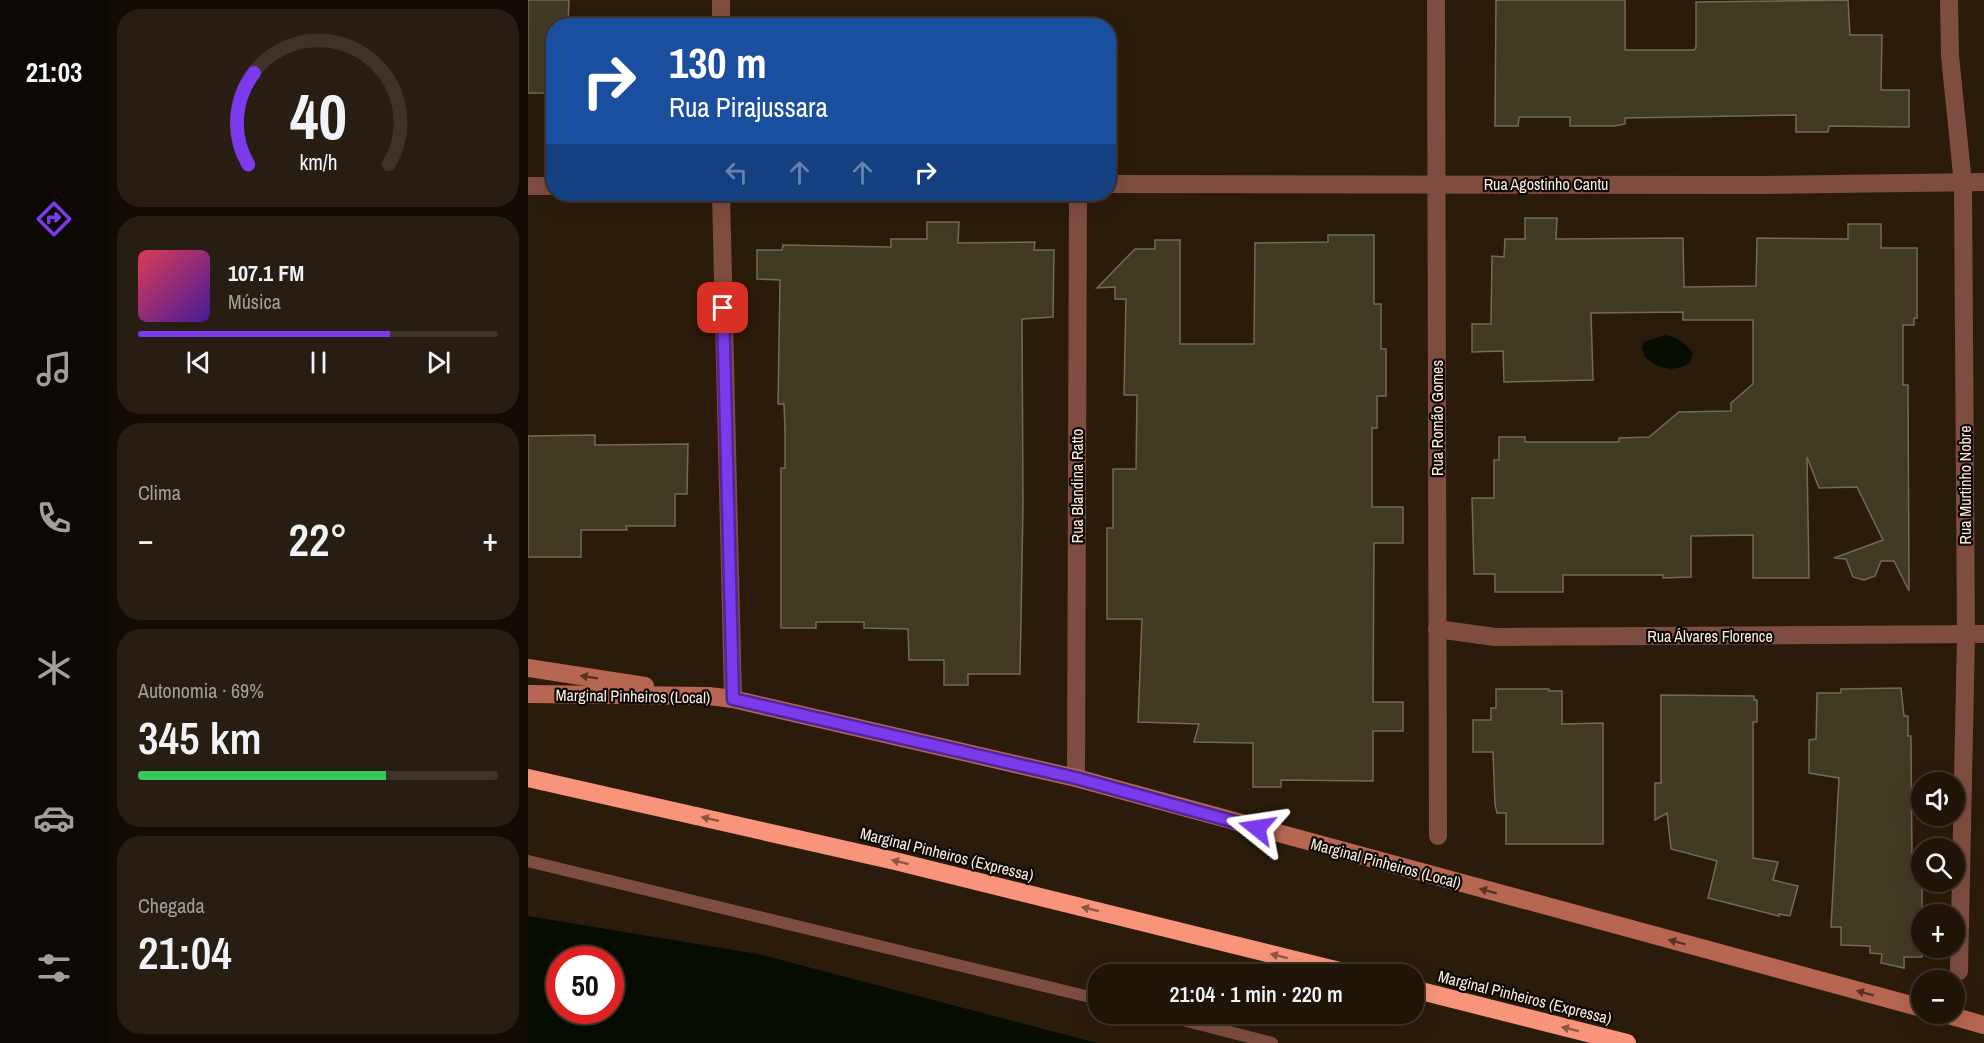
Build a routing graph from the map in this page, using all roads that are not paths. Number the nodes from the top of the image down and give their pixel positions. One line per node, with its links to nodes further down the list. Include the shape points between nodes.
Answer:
1 (721, 0): 4 (street)
2 (1436, 0): 6 (street, Rua Romão Gomes)
3 (1949, 0): 8 (street, Rua Murtinho Nobre, via 1950,56)
4 (721, 18)
5 (1984, 182): 8 (street, Rua Agostinho Cantu)
6 (1436, 183): 7 (street, Rua Agostinho Cantu); 8 (street, Rua Agostinho Cantu); 13 (street, Rua Romão Gomes)
7 (1116, 184)
8 (1963, 184): 14 (street, Rua Murtinho Nobre)
9 (528, 186): 10 (street)
10 (546, 186)
11 (721, 201): 18 (street)
12 (1078, 201): 20 (street, Rua Blandina Ratto)
13 (1437, 630): 14 (street, Rua Álvares Florence, via 1495,637); 21 (street, Rua Romão Gomes)
14 (1975, 635): 24 (street, Rua Murtinho Nobre)
15 (528, 668): 17 (main road, one-way to 15)
16 (528, 694): 17 (main road, Marginal Pinheiros (Local))
17 (709, 696): 18 (main road, Marginal Pinheiros (Local))
18 (733, 699): 20 (main road, Marginal Pinheiros (Local))
19 (528, 778): 23 (highway, Marginal Pinheiros (Expressa), one-way to 19, via 895,861)
20 (1076, 778): 27 (main road, Marginal Pinheiros (Local), one-way to 20)
21 (1438, 836)
22 (528, 861): 26 (lane)
23 (1312, 964)
24 (1959, 970)
25 (1424, 992): 32 (highway, Marginal Pinheiros (Expressa), one-way to 25)
26 (1088, 997)
27 (1911, 1005)
28 (1965, 1020): 30 (main road)
29 (1199, 1024): 31 (lane)
30 (1984, 1025)
31 (1272, 1043)
32 (1627, 1043)

